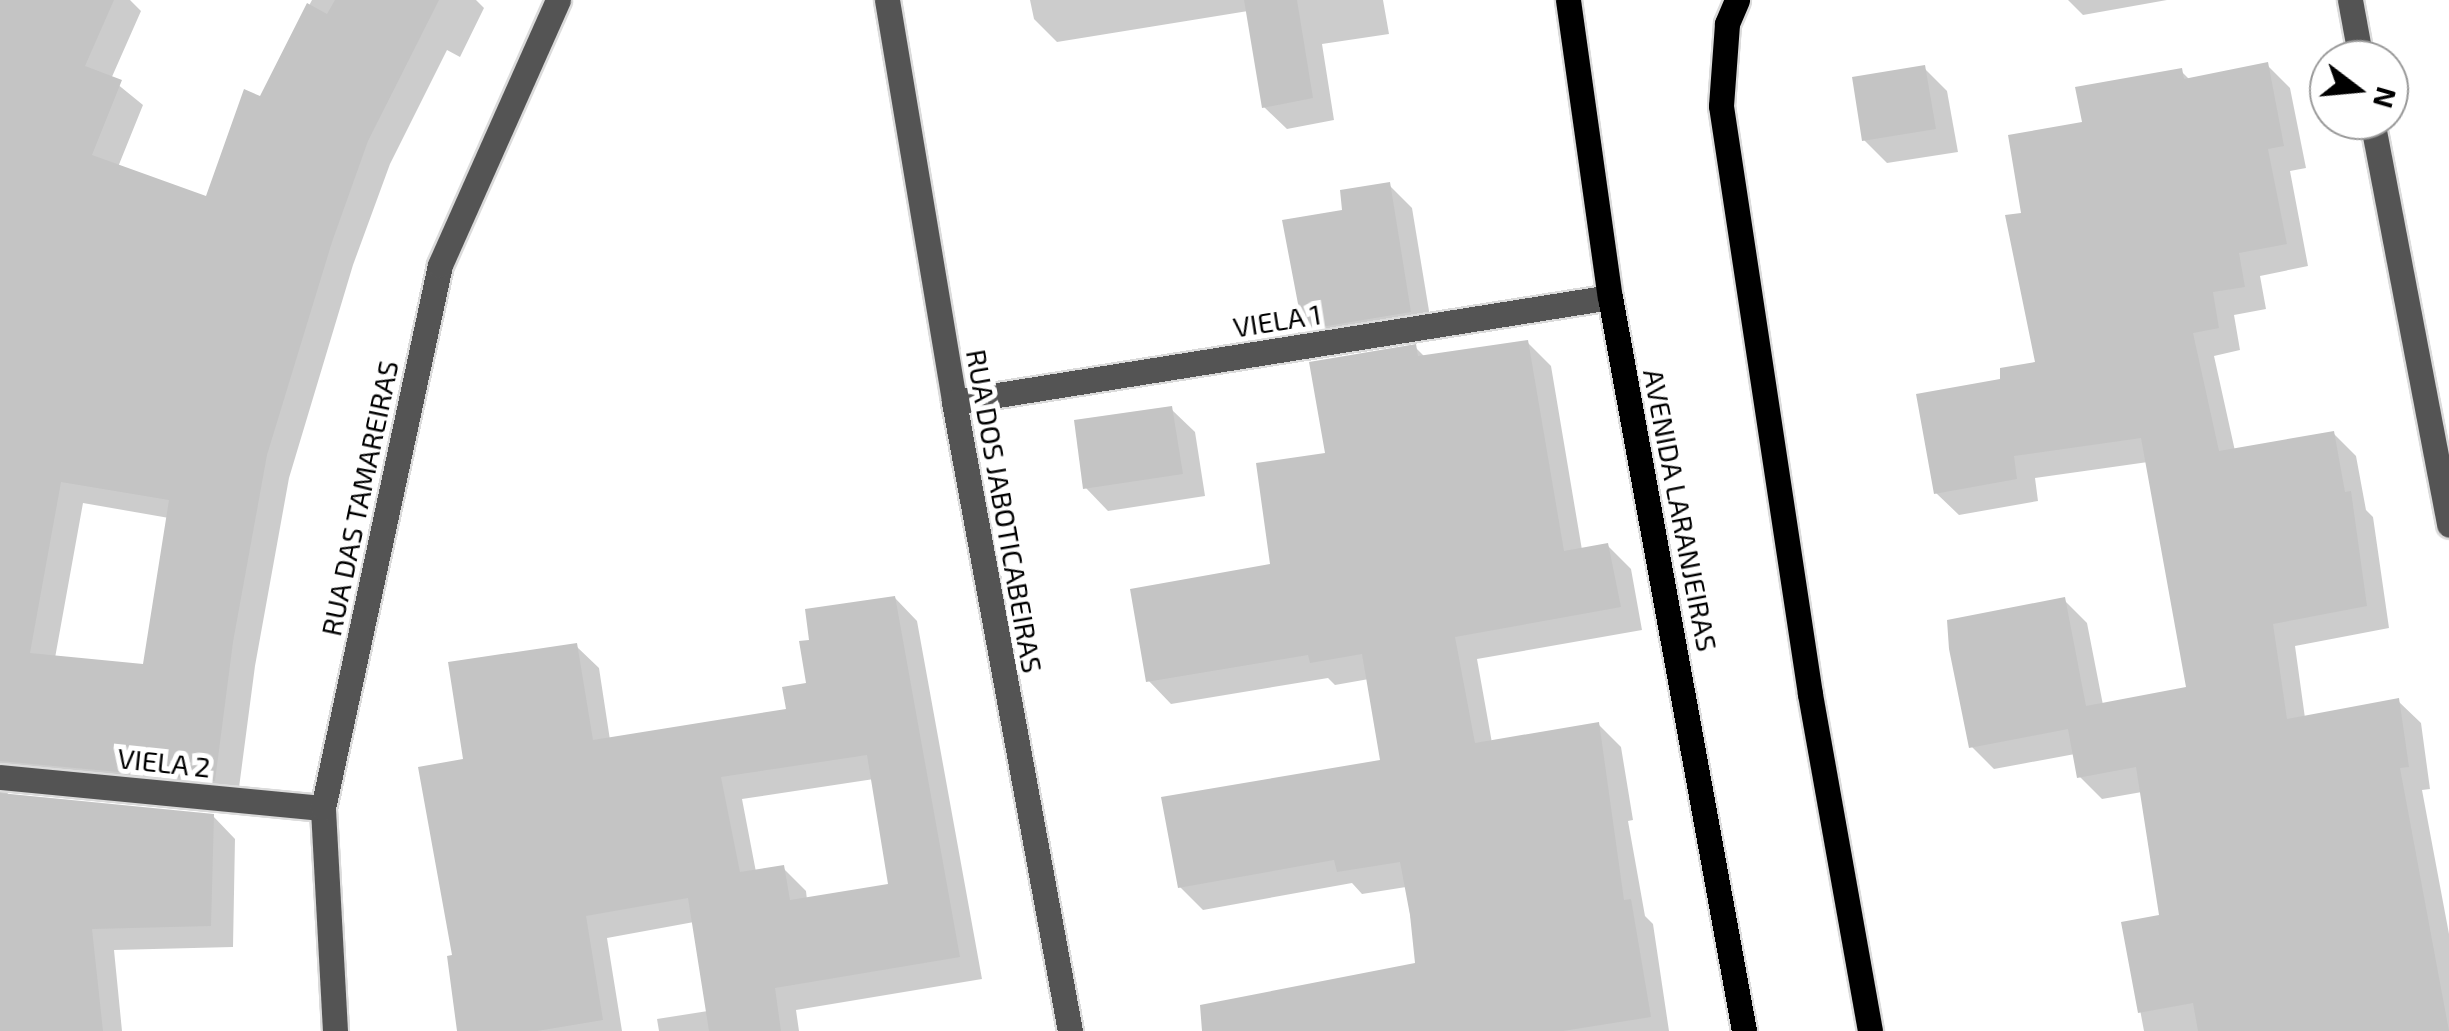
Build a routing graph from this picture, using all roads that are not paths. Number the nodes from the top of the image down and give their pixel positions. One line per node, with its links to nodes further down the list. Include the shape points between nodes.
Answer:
1 (558, 0): 12 (street, RUA DAS TAMAREIRAS, via 440,265)
2 (886, 0): 9 (street, RUA DOS JABOTICABEIRAS)
3 (1736, 0): 16 (main road, via 1727,24 1720,106 1810,694)
4 (2350, 0): 6 (street)
5 (1566, 1): 8 (main road, AVENIDA LARANJEIRAS)
6 (2357, 40)
7 (2376, 140): 10 (street)
8 (1610, 297): 9 (street, VIELA 1); 15 (main road, AVENIDA LARANJEIRAS)
9 (954, 402): 14 (street, RUA DOS JABOTICABEIRAS)
10 (2449, 525)
11 (0, 777): 12 (street, VIELA 2)
12 (323, 808): 13 (street, RUA DAS TAMAREIRAS)
13 (335, 1031)
14 (1070, 1031)
15 (1744, 1031)
16 (1870, 1031)

